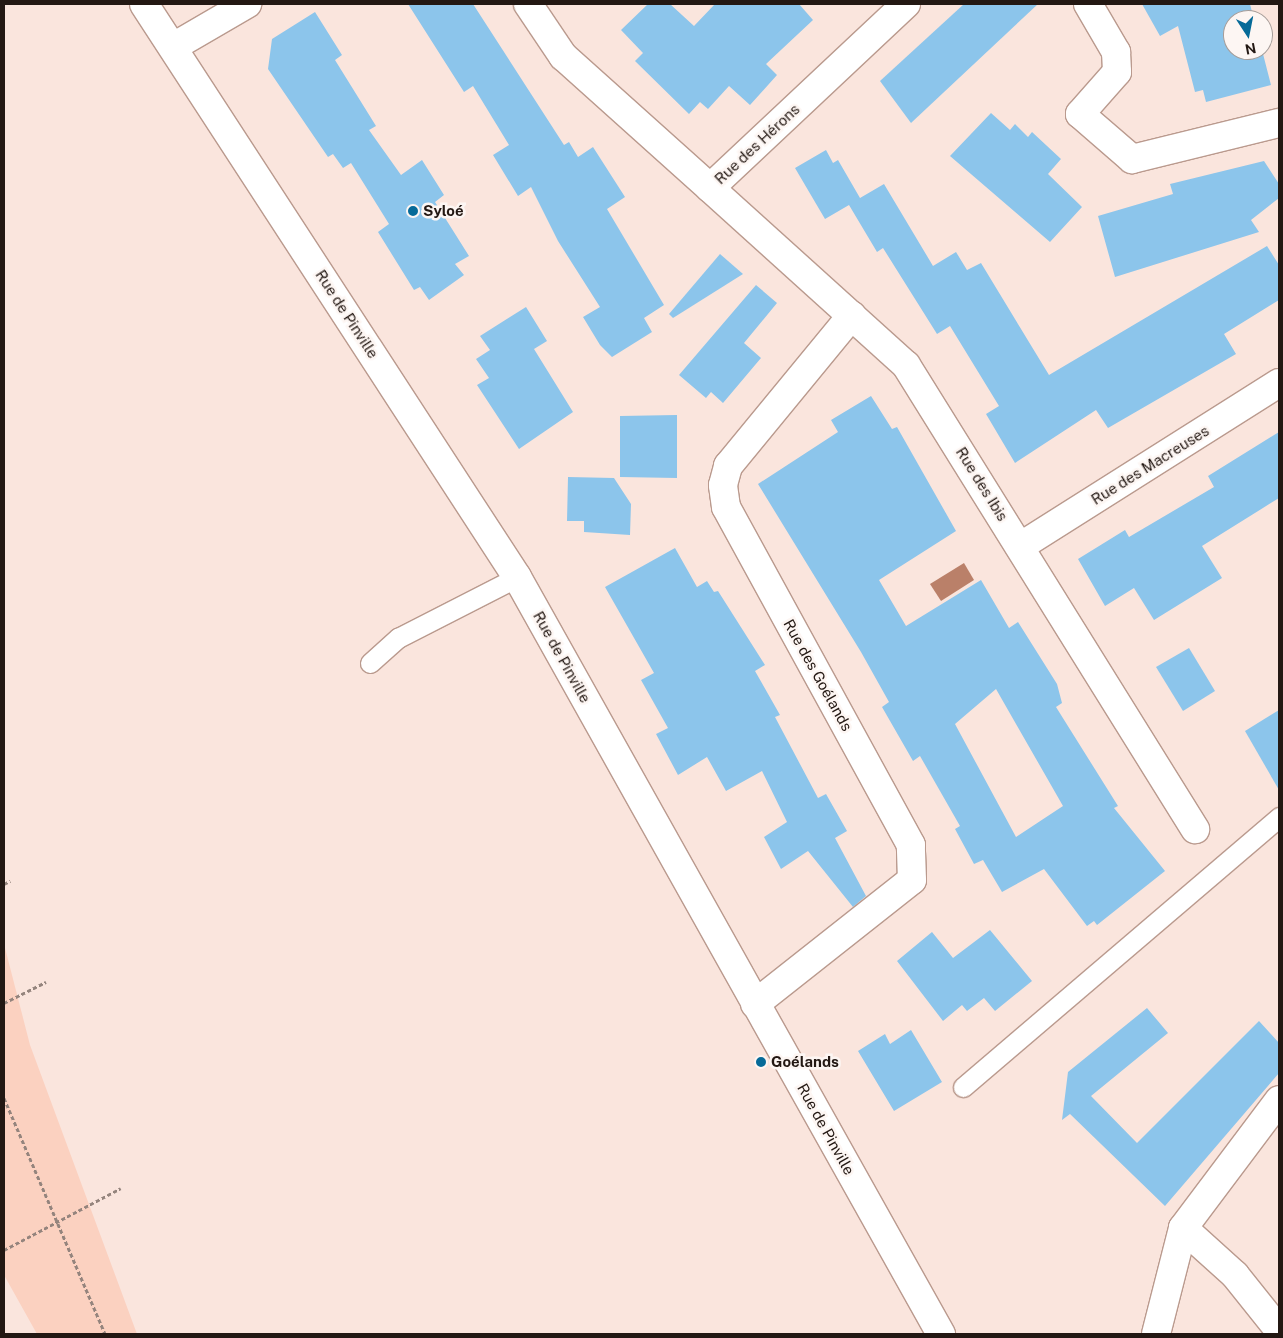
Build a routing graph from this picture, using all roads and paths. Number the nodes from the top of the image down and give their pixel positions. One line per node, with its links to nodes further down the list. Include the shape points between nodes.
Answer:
1 (144, 4): 6 (street, Rue de Pinville)
2 (247, 4): 6 (street)
3 (528, 4): 8 (street, Rue des Hérons, via 563,56)
4 (906, 4): 8 (street, Rue des Hérons)
5 (1088, 4): 7 (street, via 1116,52 1117,72 1080,114 1132,159)
6 (174, 47): 12 (street, Rue de Pinville)
7 (1279, 123)
8 (710, 188): 9 (street, Rue des Ibis)
9 (852, 315): 11 (street, Rue des Ibis, via 906,365); 20 (street, Rue des Goélands, via 728,466 722,485 726,507 911,845 912,880)
10 (1279, 383): 11 (street, Rue des Macreuses)
11 (1021, 546): 15 (street, Rue des Ibis)
12 (517, 577): 13 (lane, via 398,638); 20 (street, Rue de Pinville)
13 (370, 663)
14 (1279, 817): 21 (lane)
15 (1195, 829)
16 (10, 881): 17 (path)
17 (4, 884)
18 (46, 982): 19 (path)
19 (4, 1003)
20 (756, 1004): 30 (street, Rue de Pinville)
21 (963, 1087)
22 (4, 1098): 25 (path)
23 (1279, 1100): 26 (street)
24 (121, 1188): 25 (path)
25 (58, 1224): 27 (path); 29 (path)
26 (1183, 1228): 28 (street, via 1235,1275); 31 (street)
27 (4, 1250)
28 (1279, 1330)
29 (105, 1334)
30 (941, 1334)
31 (1156, 1334)

